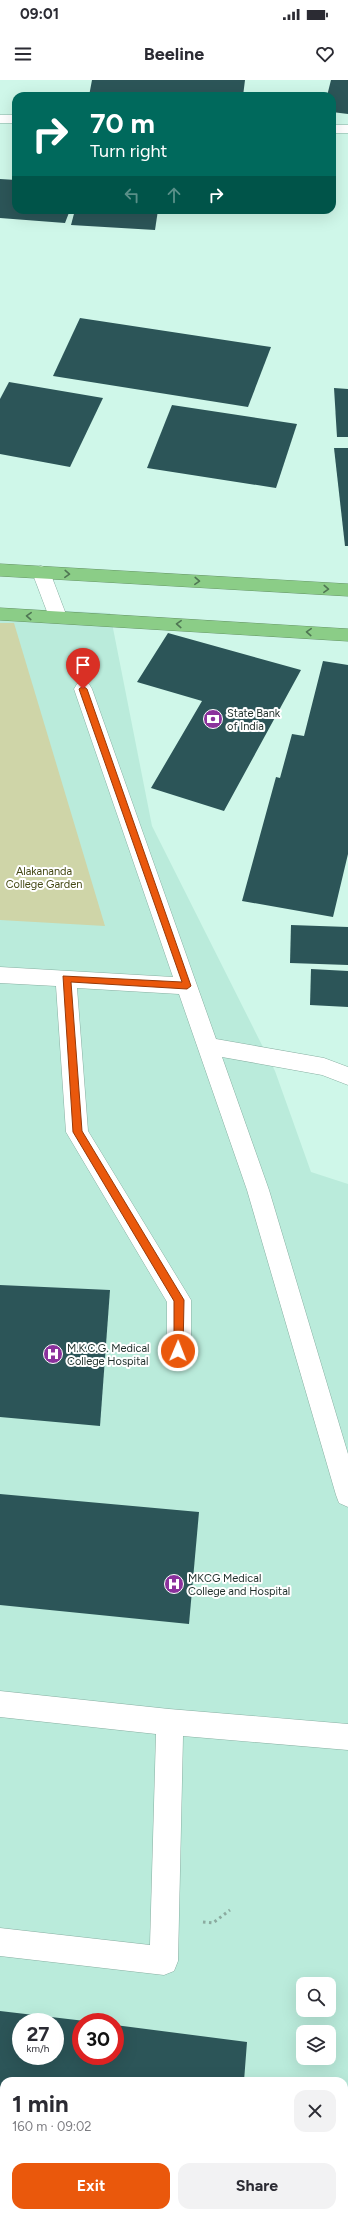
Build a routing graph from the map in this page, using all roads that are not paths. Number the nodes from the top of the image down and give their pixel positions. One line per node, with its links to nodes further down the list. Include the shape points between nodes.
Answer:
1 (0, 119): 2 (street)
2 (12, 119)
3 (336, 129): 4 (street)
4 (348, 129)
5 (0, 570): 6 (highway)
6 (42, 572): 7 (highway, one-way to 7); 9 (street)
7 (348, 590)
8 (0, 614): 9 (highway, one-way to 8)
9 (58, 617): 10 (highway, one-way to 9)
10 (348, 635)
11 (83, 689): 14 (street)
12 (0, 975): 13 (street)
13 (66, 979): 14 (street); 17 (street, via 77,1132 179,1300)
14 (187, 986): 15 (street)
15 (208, 1046): 16 (street, via 324,1067); 18 (street, via 258,1190)
16 (348, 1076)
17 (178, 1351)
18 (348, 1495)
19 (0, 1704): 20 (street)
20 (169, 1722): 21 (street); 22 (street, via 164,1961)
21 (348, 1737)
22 (0, 1942)

